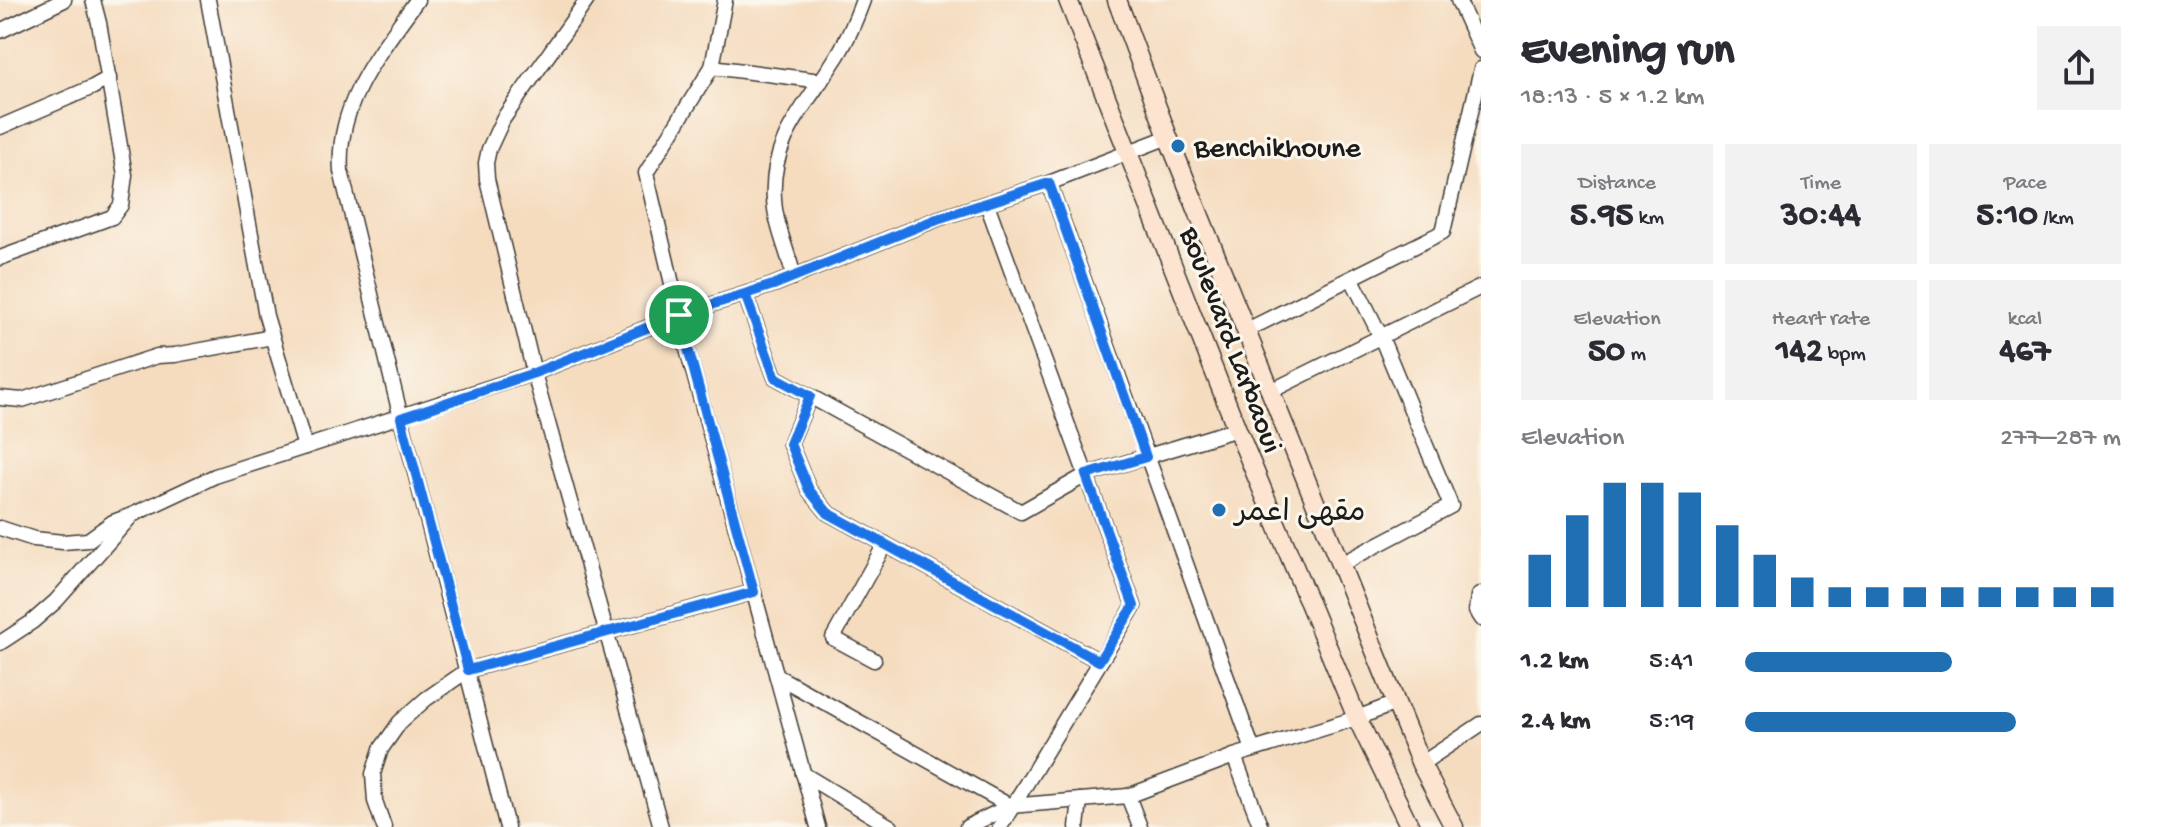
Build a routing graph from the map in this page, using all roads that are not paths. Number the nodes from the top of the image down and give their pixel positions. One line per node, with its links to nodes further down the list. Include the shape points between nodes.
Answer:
1 (64, 0): 11 (street)
2 (93, 0): 15 (street)
3 (208, 0): 29 (street)
4 (417, 0): 35 (street, via 366,72 349,108 340,156)
5 (587, 0): 31 (street, via 503,119 486,163)
6 (725, 0): 13 (street)
7 (863, 0): 16 (street, via 849,36)
8 (1068, 0): 19 (main road, Boulevard Larbaoui)
9 (1117, 0): 18 (main road, Boulevard Larbaoui)
10 (1458, 0): 12 (street)
11 (0, 31)
12 (1481, 51)
13 (712, 67): 16 (street); 27 (street, via 646,173)
14 (1481, 69): 24 (street, via 1443,232)
15 (109, 78): 17 (street); 22 (street, via 125,175 121,205 112,217)
16 (821, 81): 23 (street, via 780,145 774,171 774,202)
17 (0, 127)
18 (1168, 137): 19 (street); 28 (main road, Boulevard Larbaoui)
19 (1128, 154): 20 (street); 36 (main road, Boulevard Larbaoui)
20 (1049, 183): 21 (street); 38 (street)
21 (987, 204): 23 (street); 39 (street)
22 (0, 258)
23 (794, 277): 26 (street)
24 (1352, 279): 28 (street); 30 (street)
25 (1481, 287): 30 (street)
26 (745, 294): 27 (street); 33 (street, via 775,377)
27 (679, 315): 31 (street); 44 (street)
28 (1247, 330): 32 (main road, Boulevard Larbaoui)
29 (272, 337): 34 (street, via 157,356 22,400); 37 (street)
30 (1381, 337): 32 (street); 43 (street, via 1451,506)
31 (534, 373): 35 (street); 47 (street)
32 (1271, 391): 43 (main road, Boulevard Larbaoui)
33 (810, 396): 39 (street, via 1021,512); 42 (street, via 790,444 809,490 828,513)
34 (0, 398)
35 (401, 418): 37 (street); 51 (street)
36 (1237, 429): 38 (street); 54 (main road, Boulevard Larbaoui)
37 (305, 447): 40 (street, via 215,476)
38 (1146, 457): 39 (street); 56 (street)
39 (1086, 475): 50 (street, via 1134,606)
40 (132, 515): 41 (street, via 88,540 34,539); 48 (street, via 56,601)
41 (0, 528)
42 (885, 544): 49 (street, via 833,638); 50 (street)
43 (1341, 564): 53 (main road, Boulevard Larbaoui)
44 (754, 592): 47 (street); 52 (street)
45 (1481, 594): 46 (street, via 1476,611)
46 (1481, 619)
47 (606, 634): 51 (street); 65 (street)
48 (0, 643)
49 (874, 660)
50 (1099, 661): 62 (street)
51 (468, 670): 63 (street, via 400,722 381,749 373,774); 64 (street)
52 (777, 676): 59 (street); 62 (street)
53 (1396, 703): 54 (street); 58 (main road, Boulevard Larbaoui)
54 (1357, 718): 56 (street); 73 (main road, Boulevard Larbaoui)
55 (1481, 724): 58 (street)
56 (1253, 750): 57 (street)
57 (1234, 756): 60 (street); 72 (street)
58 (1421, 764): 74 (main road, Boulevard Larbaoui)
59 (803, 774): 66 (street); 67 (street)
60 (1128, 796): 61 (street); 71 (street)
61 (1080, 800): 62 (street); 70 (street)
62 (1010, 806): 68 (street); 69 (street)
63 (384, 827)
64 (507, 827)
65 (661, 827)
66 (818, 827)
67 (891, 827)
68 (967, 827)
69 (1000, 827)
70 (1077, 827)
71 (1140, 827)
72 (1261, 827)
73 (1410, 827)
74 (1454, 827)

